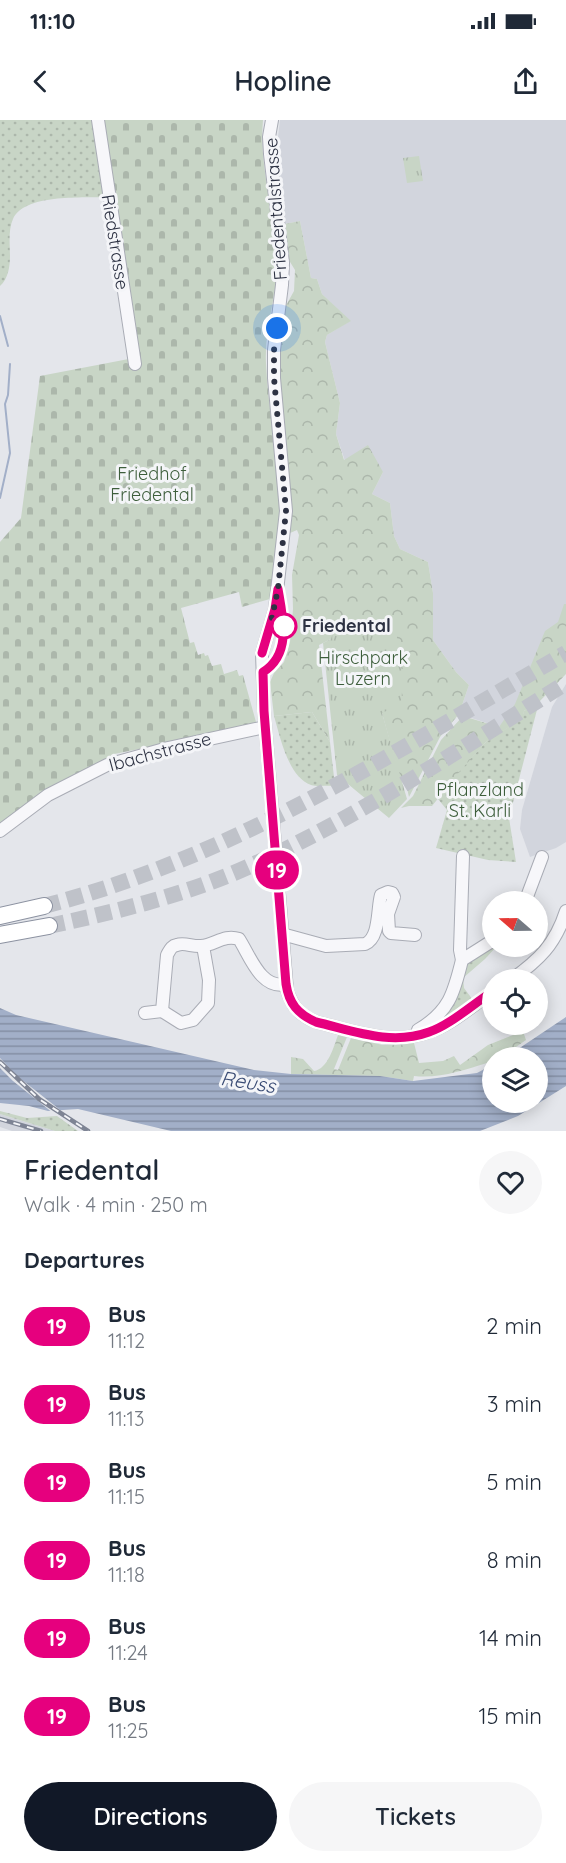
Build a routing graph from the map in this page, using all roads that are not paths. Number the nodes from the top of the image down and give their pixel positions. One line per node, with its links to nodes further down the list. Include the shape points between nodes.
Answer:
1 (98, 120): 3 (street, Riedstrasse)
2 (272, 120): 4 (street, Friedentalstrasse, via 270,154 283,263 274,378 286,511 275,609 262,653)
3 (135, 364)
4 (265, 727): 5 (street, Ibachstrasse, via 107,765 48,795); 13 (street, Friedentalstrasse)
5 (0, 831)
6 (464, 856): 18 (street)
7 (542, 857): 8 (street)
8 (529, 891)
9 (44, 906): 11 (highway)
10 (566, 911): 19 (street, via 543,955)
11 (0, 916)
12 (49, 926): 14 (highway)
13 (282, 934): 15 (street, via 326,946 365,944 373,938 381,895 388,892 394,897 388,914 389,931); 20 (street, Friedentalstrasse)
14 (0, 935)
15 (415, 935)
16 (203, 946): 20 (street, via 231,936 239,939 263,979 276,985); 22 (street, via 180,943 170,948); 22 (street, via 209,980 208,1003 193,1020 181,1023)
17 (482, 947): 18 (street)
18 (462, 960): 24 (street, via 452,996 442,1013 428,1024 401,1032 366,1028)
19 (527, 969)
20 (286, 984): 24 (street, via 293,1006 306,1017)
21 (482, 999): 24 (street, via 430,1032 382,1038)
22 (162, 1011): 23 (street)
23 (145, 1013)
24 (356, 1032)

